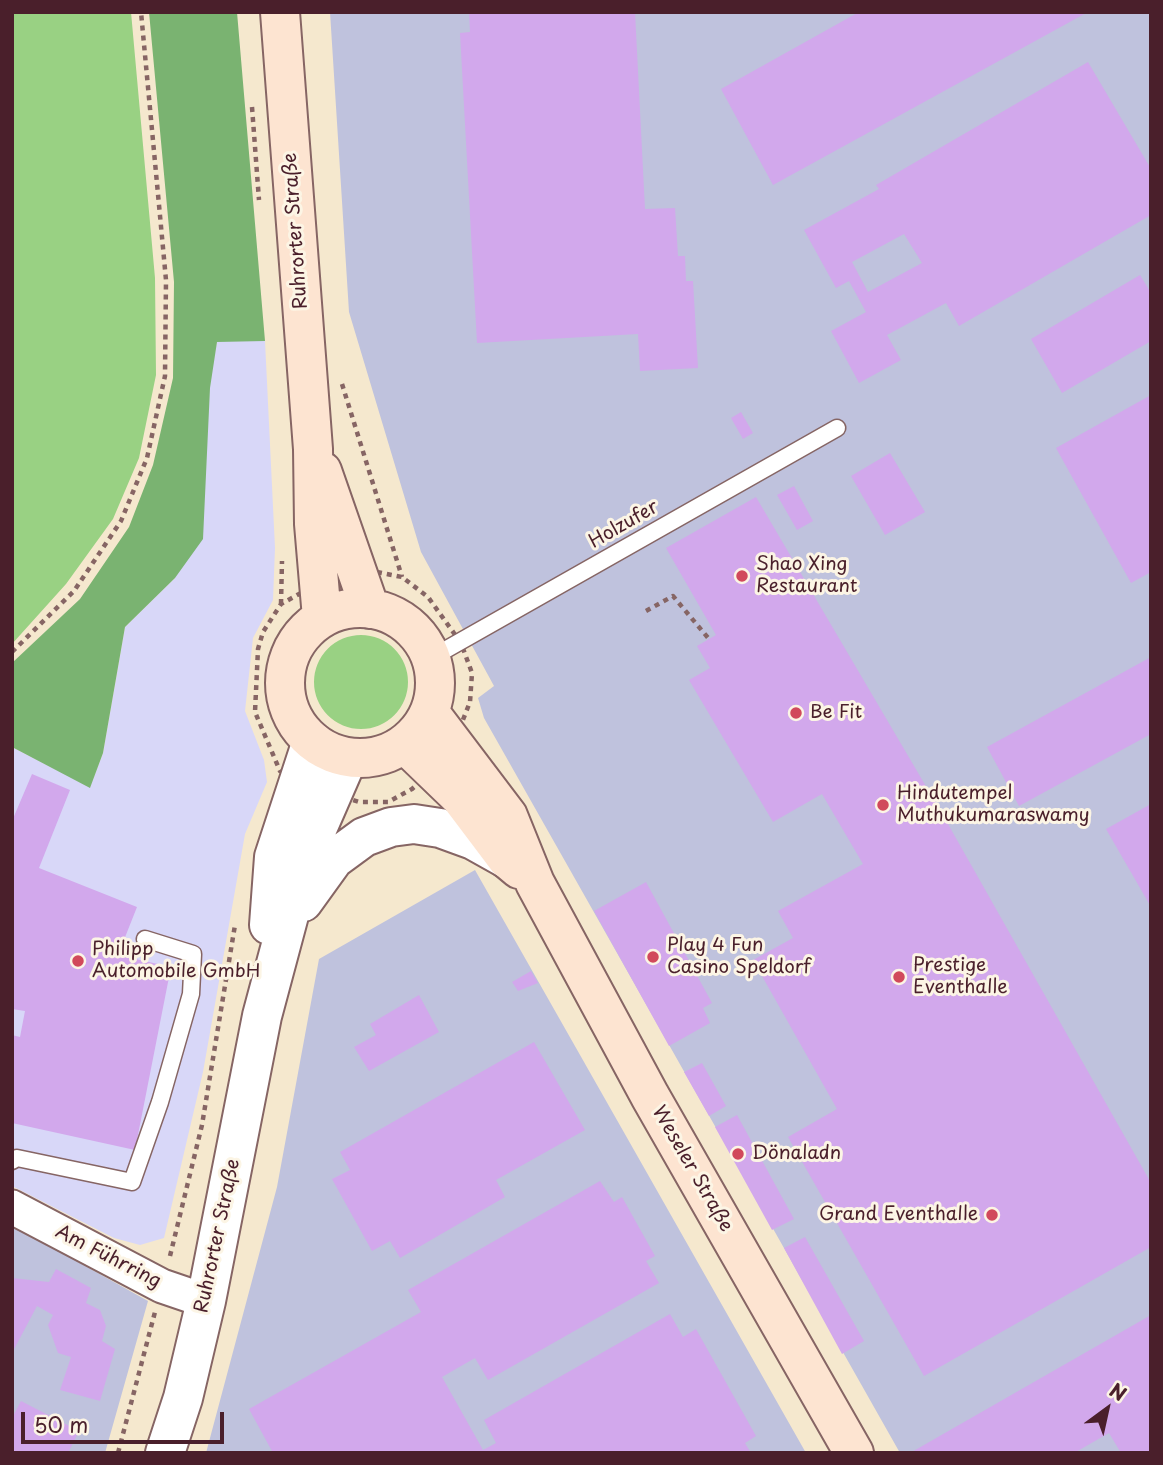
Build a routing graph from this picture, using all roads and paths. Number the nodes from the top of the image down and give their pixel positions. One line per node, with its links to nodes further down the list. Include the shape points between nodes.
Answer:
1 (141, 12): 12 (path, via 166,280 165,376 147,458 121,521 74,591)
2 (280, 12): 5 (main road, Ruhrorter Straße)
3 (339, 371): 6 (path)
4 (837, 428): 11 (lane, Holzufer)
5 (313, 449): 7 (main road, Ruhrorter Straße); 8 (main road, Ruhrorter Straße)
6 (402, 577): 7 (path, via 377,572); 11 (path, via 428,597)
7 (364, 592): 8 (path); 8 (main road, via 345,610); 11 (main road, via 422,639)
8 (320, 600): 14 (main road, via 291,654 285,677 287,701 296,723); 18 (path, via 281,604 258,649 255,712)
9 (646, 611): 10 (path, via 673,596)
10 (709, 639)
11 (446, 650): 13 (main road); 16 (path, via 472,673 470,702)
12 (12, 652)
13 (430, 713): 15 (main road); 16 (main road, Weseler Straße)
14 (312, 741): 17 (main road); 18 (street, Ruhrorter Straße)
15 (405, 744): 17 (main road, via 368,758); 19 (main road, Weseler Straße, via 461,798)
16 (453, 745): 19 (main road, Weseler Straße, via 508,816)
17 (348, 758): 18 (street, Ruhrorter Straße)
18 (297, 782): 21 (street, Ruhrorter Straße, via 304,859); 23 (street, Ruhrorter Straße, via 274,857)
19 (521, 871): 21 (street, Ruhrorter Straße, via 473,840 440,828 390,827 364,837 334,859); 30 (main road, Weseler Straße)
20 (236, 919): 26 (path, via 202,1125)
21 (290, 921): 23 (street, Ruhrorter Straße)
22 (145, 939): 24 (lane, via 193,954 191,994 132,1182 17,1158)
23 (262, 1016): 27 (street, Ruhrorter Straße)
24 (12, 1161)
25 (12, 1207): 26 (street, Am Führring)
26 (162, 1286): 27 (street, Am Führring); 28 (path)
27 (205, 1301): 29 (street, Ruhrorter Straße)
28 (118, 1453)
29 (165, 1453)
30 (854, 1453)

